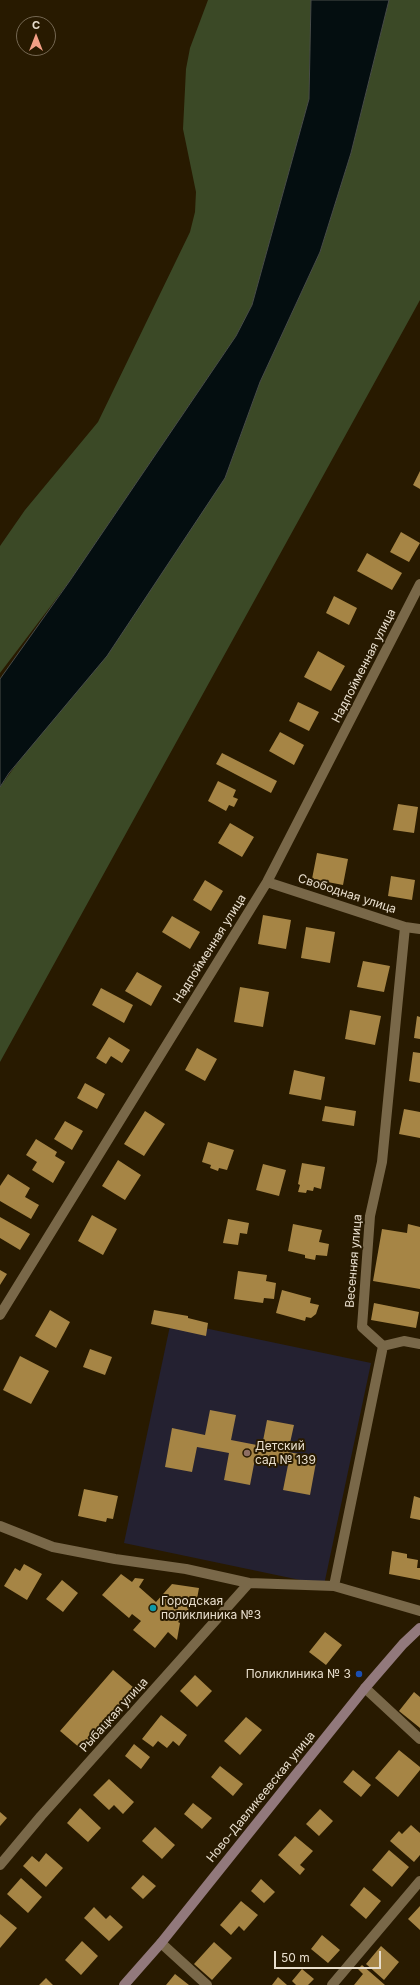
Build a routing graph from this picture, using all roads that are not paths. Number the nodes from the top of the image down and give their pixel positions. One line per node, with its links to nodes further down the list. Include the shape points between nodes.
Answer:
1 (420, 584): 2 (street, Надпойменная улица)
2 (267, 882): 3 (street, Свободная улица); 5 (street, Надпойменная улица)
3 (405, 926): 4 (street, Свободная улица); 7 (street, Весенняя улица, via 382,1162 370,1216 362,1327)
4 (420, 929)
5 (0, 1315)
6 (420, 1344): 7 (street, via 404,1342)
7 (383, 1346): 10 (street)
8 (0, 1526): 9 (street, via 53,1546 115,1559 186,1569)
9 (249, 1583): 10 (street); 15 (street, Рыбацкая улица)
10 (334, 1586): 11 (street)
11 (420, 1611)
12 (420, 1628): 13 (street, Ново-Давликеевская улица)
13 (365, 1688): 14 (street); 17 (street, Ново-Давликеевская улица)
14 (420, 1739)
15 (0, 1865)
16 (420, 1881): 20 (street)
17 (160, 1943): 18 (street, Ново-Давликеевская улица); 19 (street)
18 (124, 1985)
19 (207, 1985)
20 (332, 1985)

